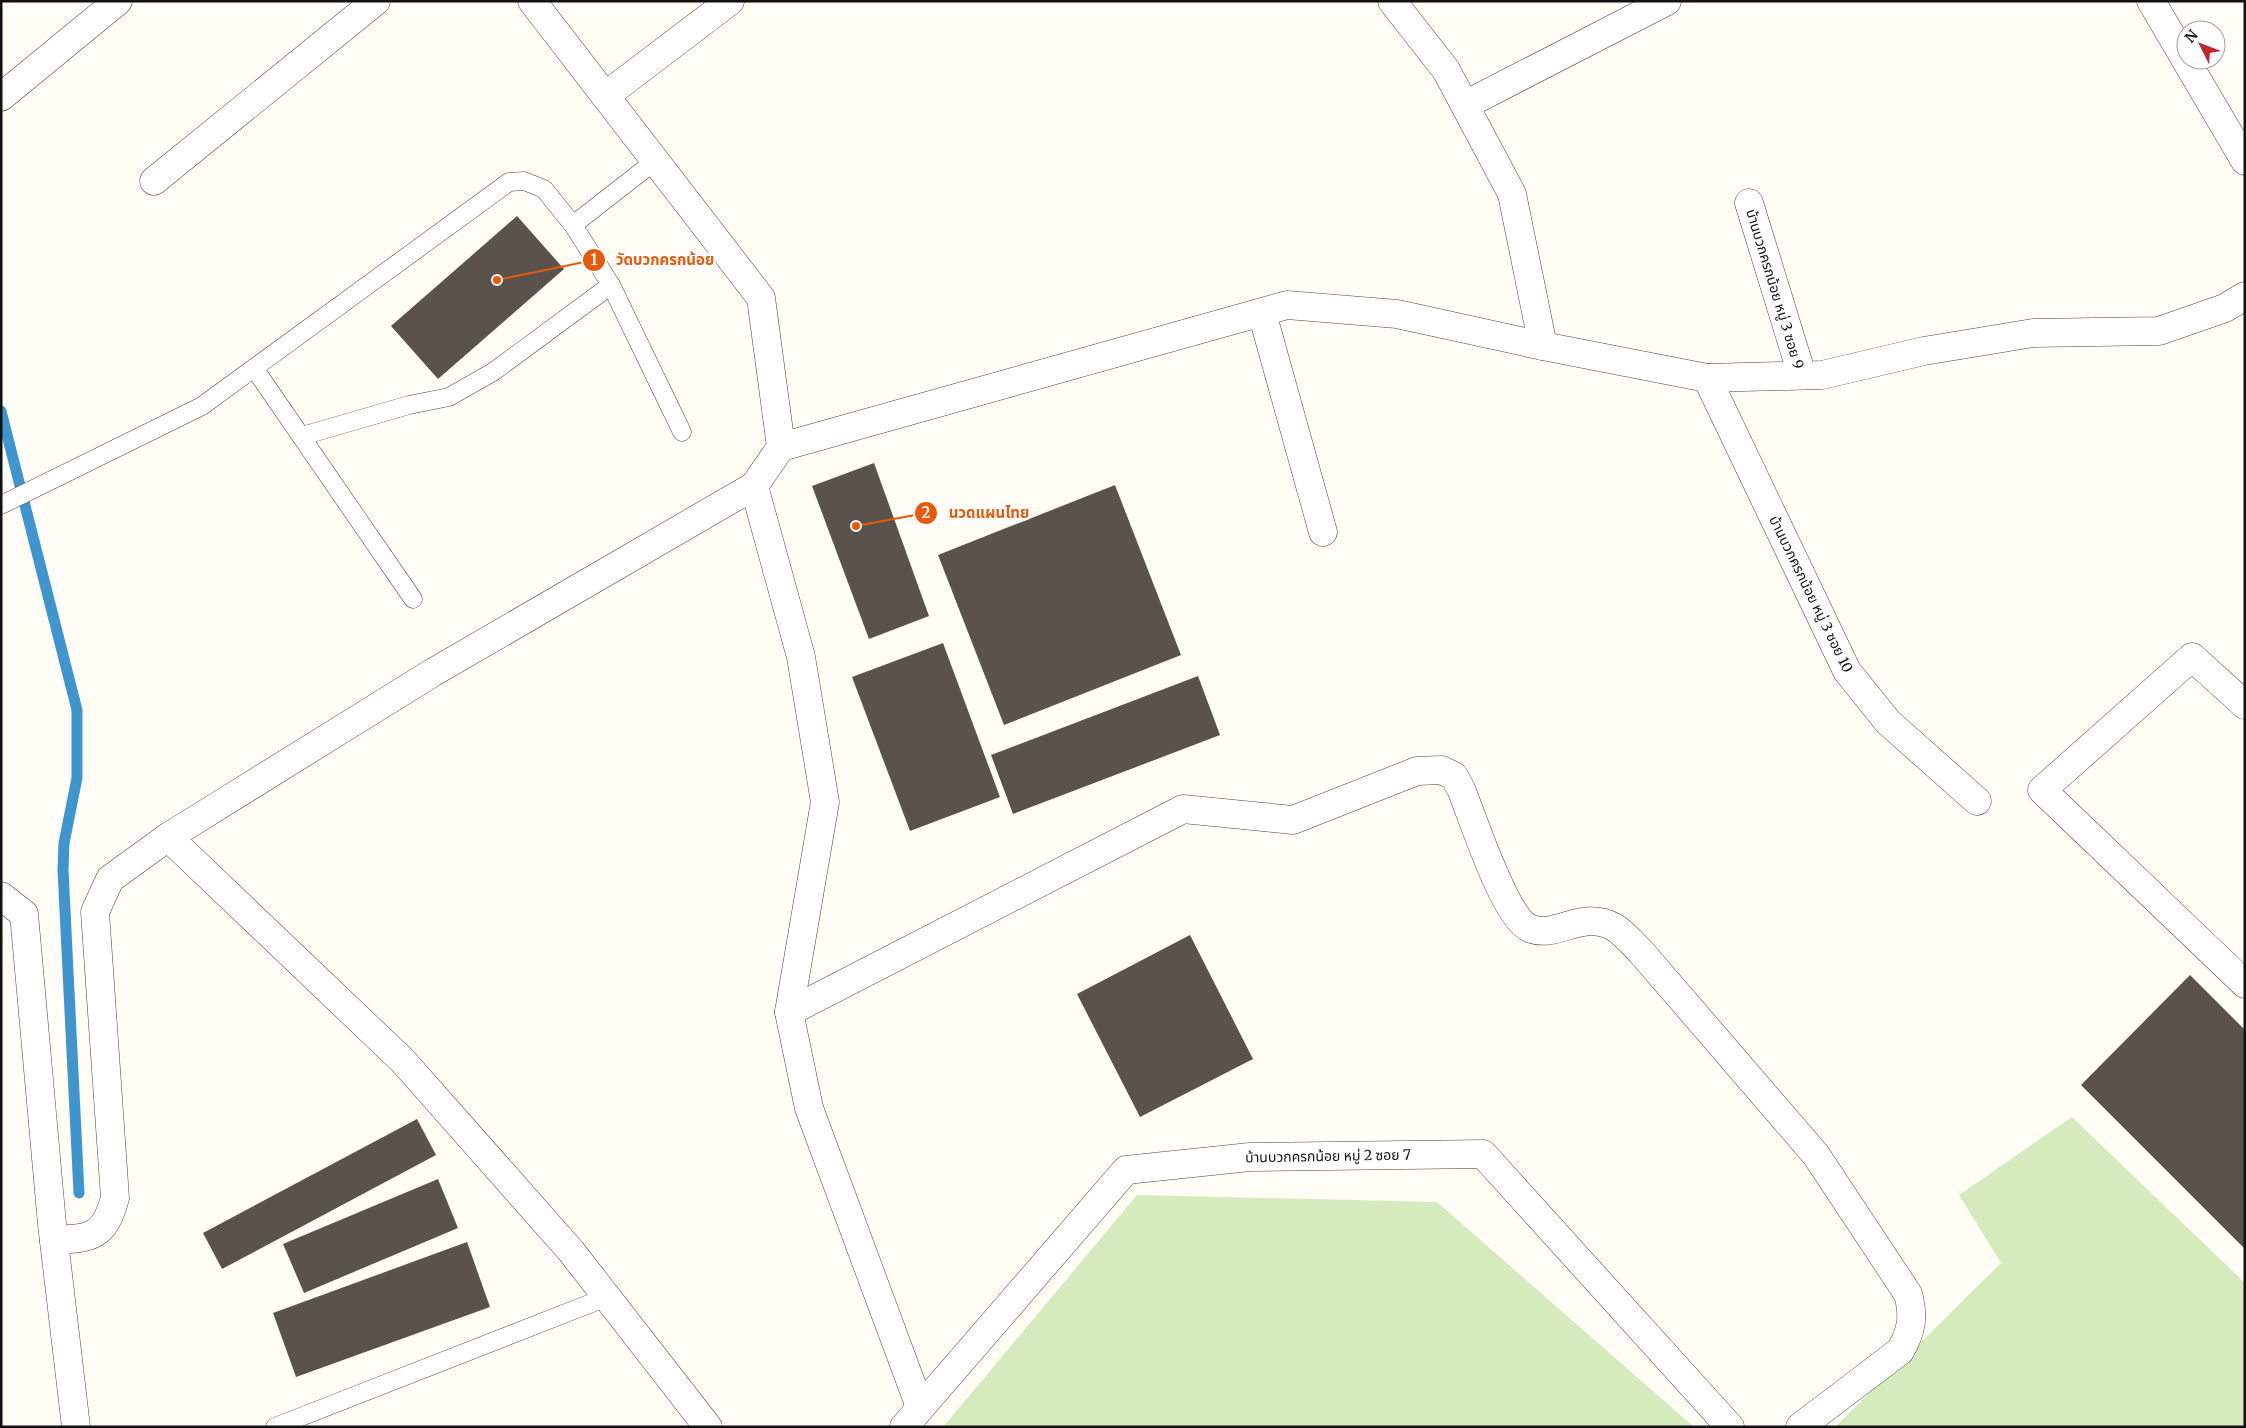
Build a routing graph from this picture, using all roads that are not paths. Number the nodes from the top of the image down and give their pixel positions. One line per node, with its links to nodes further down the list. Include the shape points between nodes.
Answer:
1 (118, 1): 9 (street)
2 (376, 1): 13 (street)
3 (532, 1): 8 (street)
4 (730, 1): 8 (street)
5 (1392, 1): 10 (street, via 1446,70)
6 (1667, 1): 10 (street)
7 (2151, 1): 12 (street)
8 (605, 96): 11 (street)
9 (1, 97)
10 (1465, 105): 19 (street, via 1512,194)
11 (655, 161): 15 (lane); 25 (street, via 761,298)
12 (2245, 161)
13 (154, 181)
14 (1749, 203): 21 (street, บ้านบวกครกน้อย หมู่ 3 ซอย 9)
15 (573, 225): 16 (lane); 20 (lane, via 544,189 524,180 508,182)
16 (611, 285): 23 (lane); 24 (lane, via 493,372 449,397 409,405)
17 (2245, 296): 21 (street, via 2225,308 2159,331 2033,333 1924,351 1822,375)
18 (1262, 313): 19 (street, via 1288,306 1397,314); 25 (street); 28 (street)
19 (1543, 346): 22 (street)
20 (254, 368): 24 (lane); 27 (lane, via 202,406)
21 (1802, 376): 22 (street)
22 (1707, 378): 31 (street, บ้านบวกครกน้อย หมู่ 3 ซอย 10, via 1847,671 1888,722)
23 (682, 432)
24 (302, 436): 29 (lane)
25 (780, 447): 26 (street)
26 (754, 486): 32 (street, via 432,672); 35 (street, via 800,657 826,802)
27 (1, 505)
28 (1323, 532)
29 (413, 599)
30 (2245, 705): 34 (street, via 2192,657 2042,790)
31 (1977, 801)
32 (168, 837): 36 (street, via 110,879 95,912 115,1198 109,1219 88,1238); 37 (street, via 404,1061)
33 (1, 896): 36 (street, via 24,914)
34 (2245, 984)
35 (789, 1012): 38 (street, via 809,1108); 43 (street, via 1183,810 1292,820 1417,771 1440,770 1454,776 1462,789 1506,902 1518,920 1529,928 1542,931 1592,920 1616,928 1642,953 1816,1155 1908,1294 1912,1321 1900,1351)
36 (54, 1240): 40 (street)
37 (607, 1296): 41 (lane); 42 (street)
38 (912, 1417): 39 (street, บ้านบวกครกน้อย หมู่ 2 ซอย 7, via 1126,1170 1250,1157 1484,1154)
39 (1728, 1425)
40 (76, 1427)
41 (275, 1427)
42 (708, 1427)
43 (1800, 1427)

